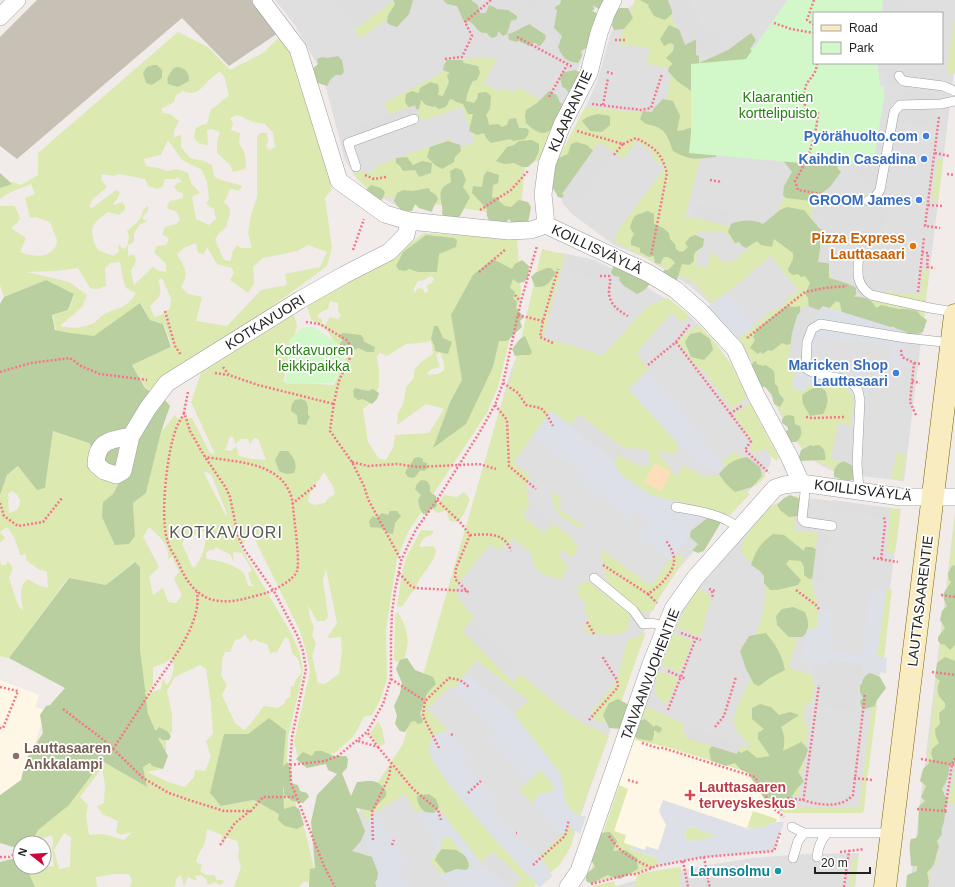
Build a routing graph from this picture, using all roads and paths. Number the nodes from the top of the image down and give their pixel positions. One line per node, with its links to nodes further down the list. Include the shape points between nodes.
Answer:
1 (17, 0): 8 (street)
2 (261, 0): 35 (street, KOILLISVÄYLÄ, via 298,49)
3 (484, 0): 7 (path)
4 (491, 0): 7 (path)
5 (613, 0): 19 (street, KLAARANTIE, via 599,32)
6 (814, 0): 10 (path, via 807,20)
7 (487, 2): 15 (path, via 465,22 472,36 462,57)
8 (0, 17)
9 (774, 23): 11 (path, via 791,30)
10 (813, 24)
11 (813, 33)
12 (517, 37): 17 (path)
13 (626, 40): 14 (path, via 615,40)
14 (614, 47)
15 (445, 60)
16 (817, 64): 43 (path, via 814,75 805,89 806,112 818,113 817,128 805,165 795,181 798,190)
17 (567, 65): 19 (path); 23 (path)
18 (610, 66): 27 (path)
19 (589, 73): 24 (street, KLAARANTIE)
20 (662, 74): 27 (path, via 651,108 641,110)
21 (899, 76): 22 (lane, via 903,81 943,86)
22 (955, 91)
23 (549, 97)
24 (576, 99): 27 (path, via 584,103); 29 (street, KLAARANTIE)
25 (955, 101): 26 (lane)
26 (941, 104): 32 (path); 44 (lane, via 900,105 896,108 880,190)
27 (603, 105)
28 (414, 119): 31 (lane, via 348,143)
29 (562, 125): 30 (path); 36 (street, KLAARANTIE)
30 (623, 144): 33 (path); 53 (path, via 636,138 654,147 664,162 667,173)
31 (351, 153): 35 (lane); 37 (lane)
32 (935, 154): 34 (path); 46 (path)
33 (612, 156)
34 (949, 156)
35 (333, 161): 45 (street, KOILLISVÄYLÄ, via 339,181)
36 (547, 164): 49 (path, via 529,170 511,190 475,213); 50 (street, KLAARANTIE)
37 (358, 170): 40 (path, via 374,179)
38 (947, 174): 39 (path)
39 (955, 175)
40 (386, 177)
41 (710, 180): 42 (path)
42 (722, 182)
43 (821, 194)
44 (868, 201)
45 (368, 202): 48 (street, KOILLISVÄYLÄ, via 385,214); 59 (path, via 360,234)
46 (928, 205): 47 (path); 51 (path, via 925,226)
47 (943, 206)
48 (409, 221): 49 (street, KOILLISVÄYLÄ); 59 (street, KOTKAVUORI, via 406,235 389,252)
49 (459, 227): 50 (street, KOILLISVÄYLÄ, via 509,231)
50 (538, 227): 58 (path); 64 (path, via 536,249); 66 (street, KOILLISVÄYLÄ, via 648,273 676,290)
51 (940, 228)
52 (924, 238): 55 (path)
53 (652, 247)
54 (859, 252): 61 (lane)
55 (922, 252): 56 (path, via 928,253 927,267); 62 (path)
56 (935, 268)
57 (558, 269): 71 (path)
58 (479, 272)
59 (344, 275): 78 (street, KOTKAVUORI)
60 (600, 276): 70 (path, via 609,276 610,300 616,309)
61 (860, 284): 67 (lane, via 871,295); 77 (path, via 805,292)
62 (918, 294)
63 (515, 295): 64 (path)
64 (521, 301): 68 (path)
65 (165, 311): 82 (path, via 175,346)
66 (701, 312): 74 (path); 77 (street, KOILLISVÄYLÄ)
67 (955, 312)
68 (518, 315): 71 (path); 87 (path)
69 (955, 315): 76 (main road, LAUTTASAARENTIE)
70 (628, 316)
71 (543, 321): 75 (path, via 540,337)
72 (306, 322): 88 (path, via 320,324 348,341 350,362 338,383)
73 (902, 338): 76 (lane); 79 (path, via 902,356); 94 (lane, via 820,324 812,328 807,342 806,368 810,372 847,380 853,384 858,390 860,400)
74 (676, 342): 80 (path); 101 (path, via 751,441 744,450)
75 (553, 343)
76 (952, 343): 89 (main road, LAUTTASAARENTIE)
77 (735, 349): 102 (street, KOILLISVÄYLÄ, via 756,395)
78 (213, 354): 82 (street, KOTKAVUORI); 88 (path, via 229,375)
79 (914, 363): 81 (path); 84 (path)
80 (648, 364)
81 (922, 364)
82 (189, 369): 85 (street, KOTKAVUORI); 91 (path, via 190,378)
83 (0, 372): 85 (path, via 31,363 70,358 100,374)
84 (912, 381): 86 (path); 92 (path, via 910,402)
85 (167, 383): 96 (street, KOTKAVUORI)
86 (920, 383)
87 (503, 384): 90 (path); 95 (path, via 518,393 526,405 540,408)
88 (334, 404): 98 (path, via 330,431)
89 (950, 404): 106 (main road, LAUTTASAARENTIE)
90 (495, 405): 99 (path); 104 (path, via 507,420 509,466)
91 (184, 412): 97 (path, via 190,431); 128 (path, via 176,429 168,462 163,521 167,540 191,586)
92 (916, 415)
93 (806, 417): 94 (path)
94 (859, 417): 105 (lane)
95 (553, 426)
96 (130, 436)
97 (205, 457): 111 (path, via 266,469 283,480); 126 (path, via 230,497 238,536 244,549)
98 (352, 462): 99 (path, via 368,466); 121 (path, via 368,499)
99 (458, 465): 100 (path, via 479,464); 109 (path)
100 (496, 469)
101 (770, 474)
102 (803, 483): 105 (street, KOILLISVÄYLÄ); 114 (lane, via 802,520); 115 (street, TAIVAANVUOHENTIE, via 775,488)
103 (317, 484): 111 (path)
104 (536, 489)
105 (859, 490): 106 (street, KOILLISVÄYLÄ, via 901,497)
106 (934, 497): 107 (street, KOILLISVÄYLÄ); 181 (main road, LAUTTASAARENTIE)
107 (955, 497)
108 (62, 498): 110 (path, via 43,522 18,526 4,516)
109 (437, 500): 116 (path); 121 (path, via 417,528)
110 (0, 503)
111 (292, 504): 126 (path, via 298,570 285,584)
112 (676, 507): 115 (lane, via 730,521)
113 (883, 516): 120 (path, via 885,525)
114 (832, 526)
115 (739, 528): 137 (street, TAIVAANVUOHENTIE, via 680,598)
116 (470, 535): 118 (path, via 486,534 500,537 509,543); 124 (path, via 456,568 455,578 468,592 415,588)
117 (666, 540): 130 (path, via 674,555 673,569 656,589)
118 (511, 551)
119 (873, 558): 120 (path)
120 (881, 559): 122 (path)
121 (401, 561): 124 (path)
122 (898, 562)
123 (602, 565): 130 (path)
124 (399, 573): 142 (path, via 391,638)
125 (594, 578): 137 (lane, via 633,610 643,624 652,623)
126 (273, 589): 128 (path, via 234,602 211,599); 162 (path, via 297,635 306,669 292,737)
127 (796, 590): 135 (path)
128 (197, 591): 158 (path, via 198,602 193,621 176,655)
129 (712, 591): 133 (path)
130 (648, 594): 134 (path)
131 (940, 595): 132 (path)
132 (955, 597)
133 (713, 599)
134 (659, 604)
135 (818, 609)
136 (587, 622): 138 (path)
137 (666, 627): 154 (street, TAIVAANVUOHENTIE)
138 (594, 634)
139 (696, 638): 149 (path)
140 (602, 656): 150 (path, via 617,680 618,687)
141 (736, 677): 151 (path, via 724,716)
142 (391, 680): 147 (path); 153 (path, via 383,704)
143 (819, 686): 170 (path)
144 (0, 687): 152 (path, via 18,691 3,728)
145 (468, 687): 147 (path, via 460,680 449,678)
146 (865, 694): 164 (path)
147 (425, 701): 157 (path, via 423,716)
148 (63, 708): 158 (path)
149 (668, 710)
150 (589, 720)
151 (715, 727)
152 (0, 728)
153 (367, 732): 155 (path); 156 (path)
154 (625, 736): 173 (street, TAIVAANVUOHENTIE); 174 (path, via 755,777 773,808)
155 (357, 741): 156 (path); 162 (path, via 332,760)
156 (378, 747): 161 (path)
157 (439, 748)
158 (113, 749): 172 (path, via 143,778 169,793 224,811)
159 (955, 758): 163 (path)
160 (921, 759): 163 (path)
161 (392, 763): 175 (path, via 413,789 438,810); 182 (path, via 372,812)
162 (290, 765): 168 (path, via 291,783)
163 (954, 765): 171 (path, via 946,812)
164 (854, 778): 165 (path); 170 (path, via 853,795 848,800 830,804 815,804)
165 (872, 780)
166 (481, 782): 167 (path)
167 (468, 793)
168 (296, 797): 172 (path, via 263,797); 197 (path)
169 (788, 798): 170 (path)
170 (803, 800)
171 (917, 809)
172 (251, 811): 184 (path, via 235,823)
173 (598, 818): 196 (path, via 613,842 626,855); 201 (street, TAIVAANVUOHENTIE, via 579,871)
174 (785, 818)
175 (441, 820)
176 (569, 820): 195 (path, via 565,836)
177 (792, 826): 180 (lane)
178 (782, 829): 190 (path, via 774,851)
179 (827, 832): 180 (lane); 181 (lane); 191 (lane, via 818,848)
180 (804, 833): 193 (lane, via 798,841)
181 (891, 833): 205 (main road, LAUTTASAARENTIE)
182 (373, 840)
183 (394, 840): 185 (path)
184 (220, 845)
185 (392, 845)
186 (864, 849): 187 (path)
187 (849, 851): 188 (path); 204 (path)
188 (840, 852)
189 (12, 856): 192 (path)
190 (704, 857): 194 (path); 203 (path)
191 (817, 857)
192 (0, 858)
193 (793, 858)
194 (683, 861): 196 (path); 202 (path)
195 (533, 865)
196 (652, 868): 198 (path)
197 (332, 883): 199 (path); 200 (path)
198 (587, 886)
199 (332, 887)
200 (335, 887)
201 (568, 887)
202 (688, 887)
203 (711, 887)
204 (844, 887)
205 (885, 887)

